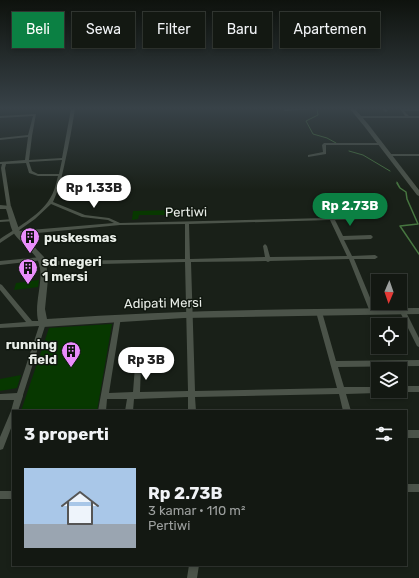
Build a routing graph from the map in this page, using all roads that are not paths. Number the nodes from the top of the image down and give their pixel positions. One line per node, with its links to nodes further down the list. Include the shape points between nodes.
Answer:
1 (30, 136): 4 (street); 13 (street)
2 (68, 136): 12 (street)
3 (374, 136): 6 (street)
4 (12, 138): 5 (street)
5 (0, 139)
6 (381, 144): 7 (street); 10 (street)
7 (324, 145): 8 (street); 9 (street, via 325,153)
8 (319, 146)
9 (308, 156)
10 (390, 156): 11 (street); 16 (street)
11 (419, 156)
12 (63, 160): 13 (street); 15 (street)
13 (25, 161): 14 (street); 15 (street, via 32,174)
14 (2, 163): 19 (street)
15 (60, 175): 17 (street)
16 (419, 194)
17 (50, 202): 25 (street, via 84,216 109,219); 26 (street)
18 (0, 207): 19 (street)
19 (9, 207): 22 (street)
20 (367, 218): 21 (street, Pertiwi)
21 (332, 219): 24 (street, Pertiwi); 28 (street)
22 (13, 220): 23 (street); 26 (street)
23 (0, 221)
24 (187, 223): 25 (street, Pertiwi); 33 (street)
25 (120, 224): 26 (street, Pertiwi)
26 (19, 231): 29 (street); 36 (street)
27 (371, 237): 28 (street)
28 (341, 238): 32 (street)
29 (0, 241)
30 (265, 246): 34 (street)
31 (375, 257): 32 (street)
32 (351, 258): 34 (street); 39 (street)
33 (188, 260): 34 (street); 36 (street); 42 (street)
34 (268, 260)
35 (0, 263): 36 (street)
36 (45, 263): 44 (street, via 41,309)
37 (0, 286): 45 (street)
38 (319, 312): 39 (street, Adipati Mersi); 42 (street, Adipati Mersi); 49 (street)
39 (373, 312): 40 (street, Adipati Mersi)
40 (403, 312): 41 (street, Adipati Mersi); 47 (street)
41 (419, 312)
42 (189, 315): 43 (street, Adipati Mersi); 55 (street)
43 (118, 317): 44 (street, Adipati Mersi); 57 (street)
44 (48, 322): 45 (street); 56 (street)
45 (31, 324): 46 (street)
46 (0, 326)
47 (419, 344)
48 (419, 363): 49 (street)
49 (334, 364): 54 (street)
50 (138, 366): 58 (street)
51 (407, 389): 52 (street)
52 (419, 389)
53 (371, 390): 54 (street)
54 (341, 391): 55 (street); 64 (street)
55 (191, 395): 58 (street); 63 (street)
56 (20, 396): 59 (street); 60 (street)
57 (105, 396): 58 (street); 61 (street)
58 (133, 396): 62 (street)
59 (0, 397)
60 (14, 410)
61 (102, 410)
62 (129, 410)
63 (192, 410)
64 (347, 410)
65 (11, 424): 68 (street)
66 (407, 434): 67 (street)
67 (419, 434)
68 (0, 446)
69 (407, 488): 70 (street)
70 (419, 488)
71 (0, 495): 72 (street)
72 (12, 495)
73 (194, 566): 74 (street)
74 (192, 578)

